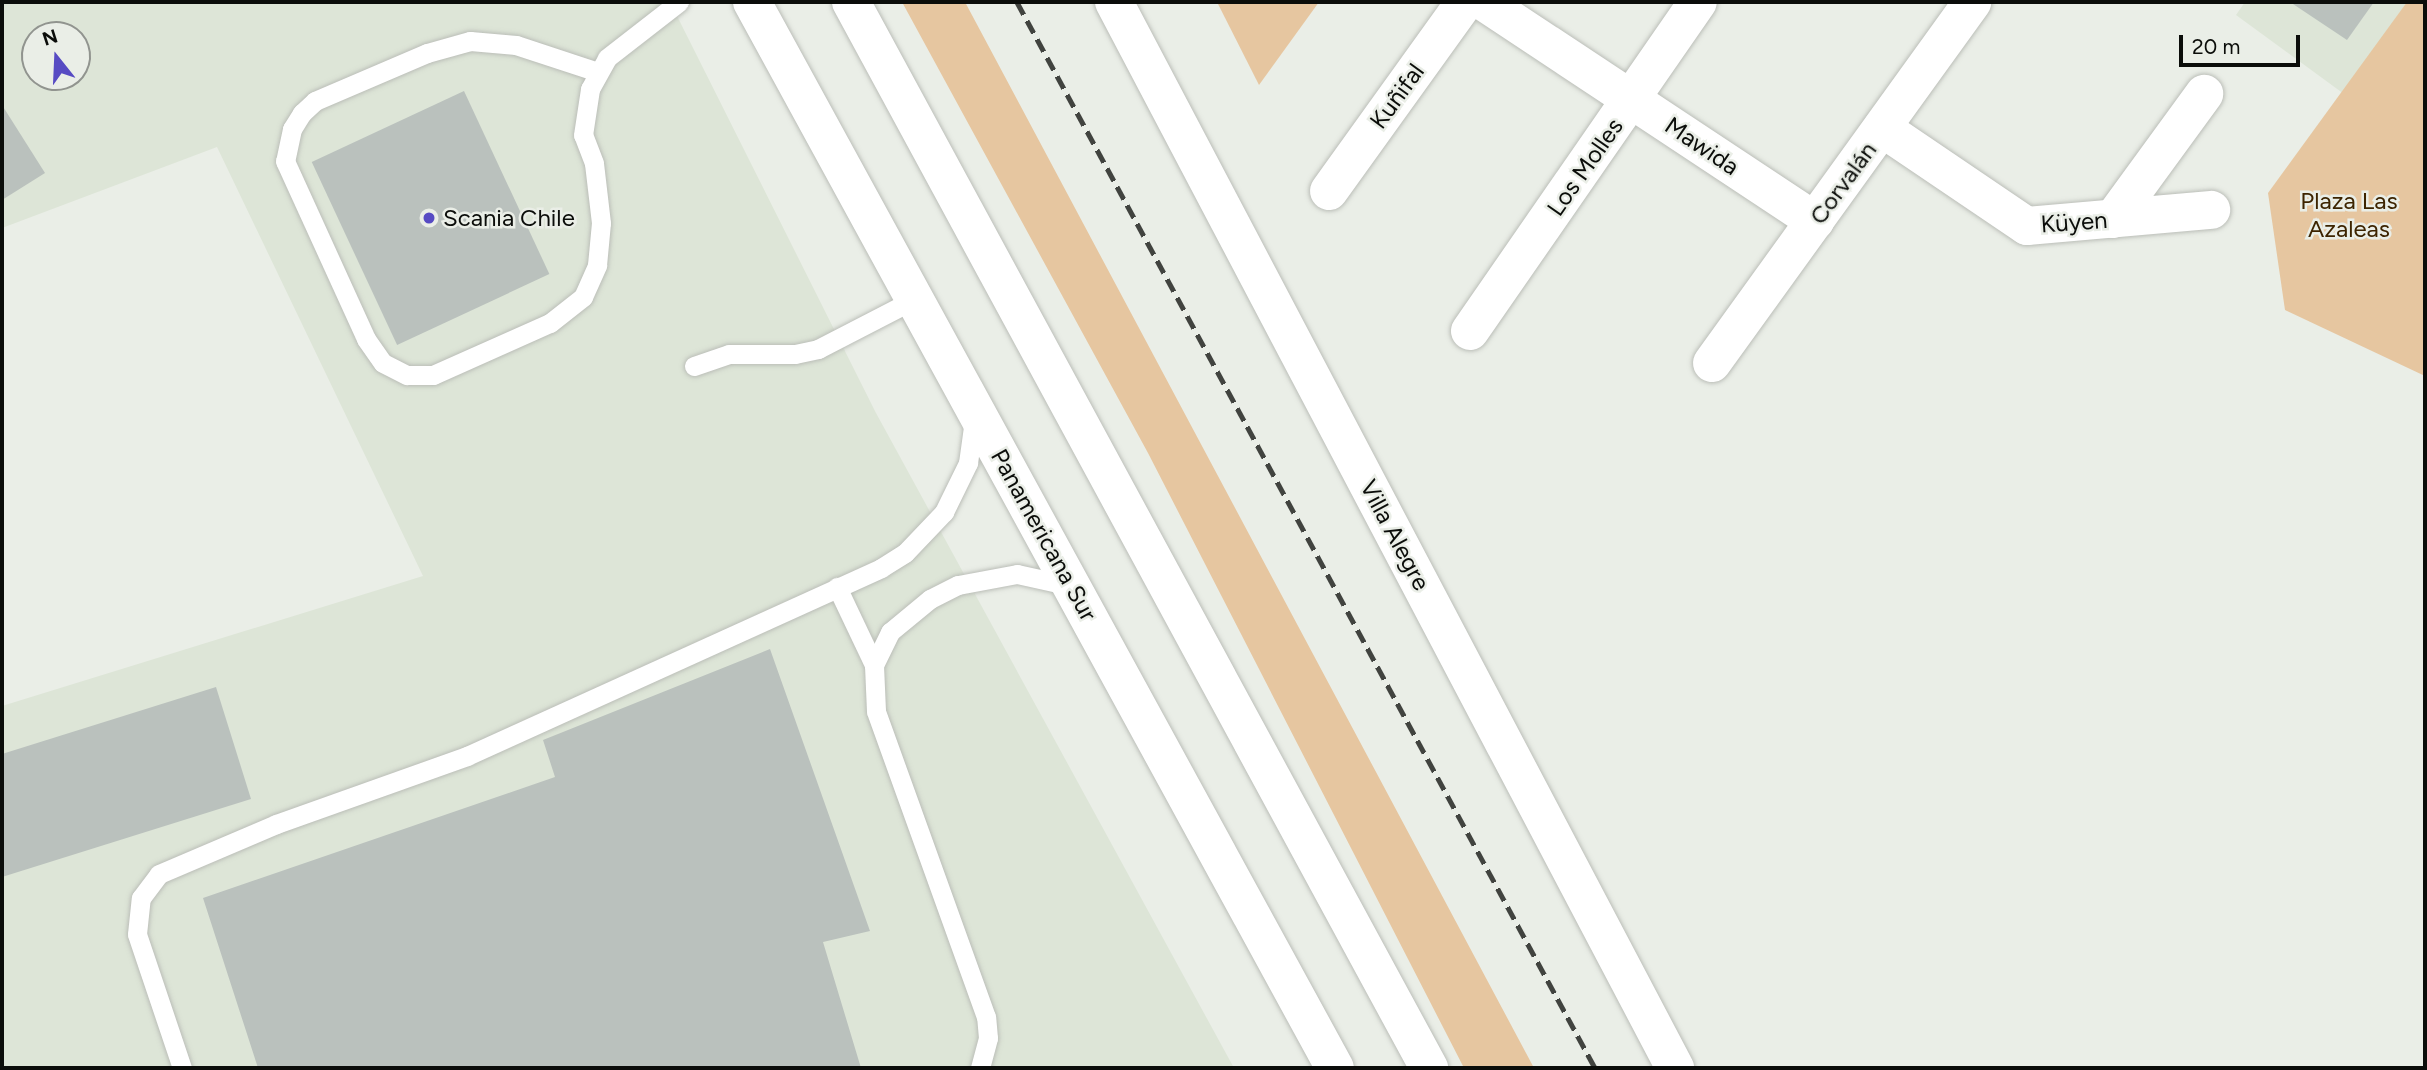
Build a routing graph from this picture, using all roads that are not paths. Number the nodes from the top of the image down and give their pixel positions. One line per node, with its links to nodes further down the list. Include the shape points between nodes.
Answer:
1 (679, 2): 9 (lane, via 607,58)
2 (752, 2): 17 (main road, Panamericana Sur)
3 (851, 2): 28 (main road)
4 (1114, 2): 29 (main road, Villa Alegre)
5 (1465, 2): 13 (main road, Kuñifal)
6 (1484, 2): 11 (main road, Mawida)
7 (1698, 2): 11 (main road, Los Molles)
8 (1972, 2): 12 (main road, Corvalán)
9 (598, 72): 9 (lane, via 584,111 583,135 594,163 601,223 597,265 583,296 550,323 433,375 407,375 383,363 366,340 285,161 292,129 302,113 315,101 428,52 470,41 516,45)
10 (2204, 94): 15 (main road)
11 (1632, 99): 16 (main road, Mawida); 18 (main road, Los Molles)
12 (1882, 128): 15 (main road, Küyen, via 2027,226); 16 (main road, Corvalán)
13 (1329, 191)
14 (2211, 210): 15 (main road, Küyen)
15 (2113, 219)
16 (1815, 221): 19 (main road, Corvalán)
17 (915, 299): 20 (lane, via 818,349 795,354 729,354); 21 (main road, Panamericana Sur)
18 (1470, 331)
19 (1712, 363)
20 (694, 366)
21 (975, 408): 22 (main road, Panamericana Sur); 23 (lane, via 968,463 944,512 905,553)
22 (1072, 586): 24 (lane, via 1017,574 958,585 930,599 890,632); 27 (main road, Panamericana Sur)
23 (837, 587): 24 (lane); 25 (lane, via 467,756 275,824 159,874 141,898 137,934)
24 (874, 665): 26 (lane, via 876,711 986,1017 988,1038)
25 (182, 1068)
26 (980, 1068)
27 (1335, 1068)
28 (1429, 1068)
29 (1675, 1068)

